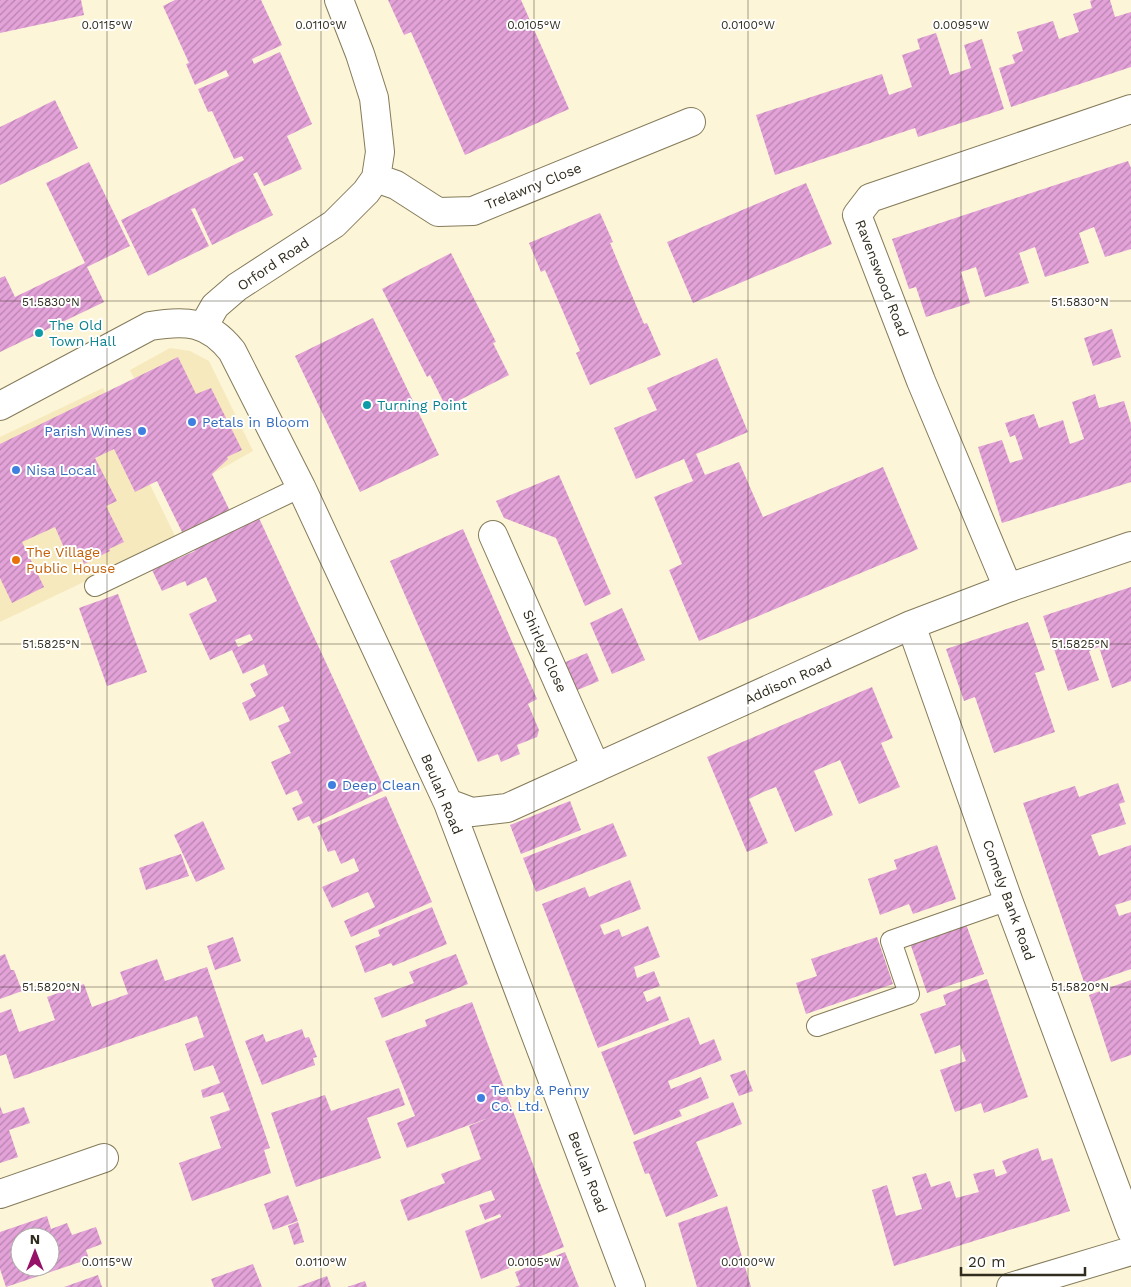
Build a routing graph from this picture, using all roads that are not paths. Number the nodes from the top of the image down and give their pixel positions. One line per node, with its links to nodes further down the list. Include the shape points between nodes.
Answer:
1 (339, 0): 4 (street, Orford Road, via 374,98 380,152)
2 (1131, 109): 11 (street, Ravenswood Road, via 870,198 857,215 921,381)
3 (691, 122): 4 (street, Trelawny Close, via 473,211 438,212 396,185)
4 (376, 178): 5 (street, Orford Road, via 334,224 215,306)
5 (203, 327): 6 (street, via 176,322 150,326); 7 (street, Beulah Road, via 220,337 232,351)
6 (0, 406)
7 (301, 487): 10 (lane); 14 (street, Beulah Road)
8 (493, 535): 13 (street, Shirley Close)
9 (1131, 546): 11 (street, Addison Road)
10 (95, 586)
11 (1008, 588): 12 (street, Addison Road)
12 (911, 625): 13 (street, Addison Road); 15 (street, Comely Bank Road)
13 (596, 768): 14 (street, Addison Road, via 507,808 472,812)
14 (448, 803): 21 (street, Beulah Road)
15 (1008, 900): 16 (lane, via 891,941 909,994); 19 (street, Comely Bank Road)
16 (817, 1026)
17 (104, 1158): 18 (street)
18 (0, 1194)
19 (1131, 1230)
20 (1131, 1251): 22 (street)
21 (631, 1287)
22 (1011, 1287)

